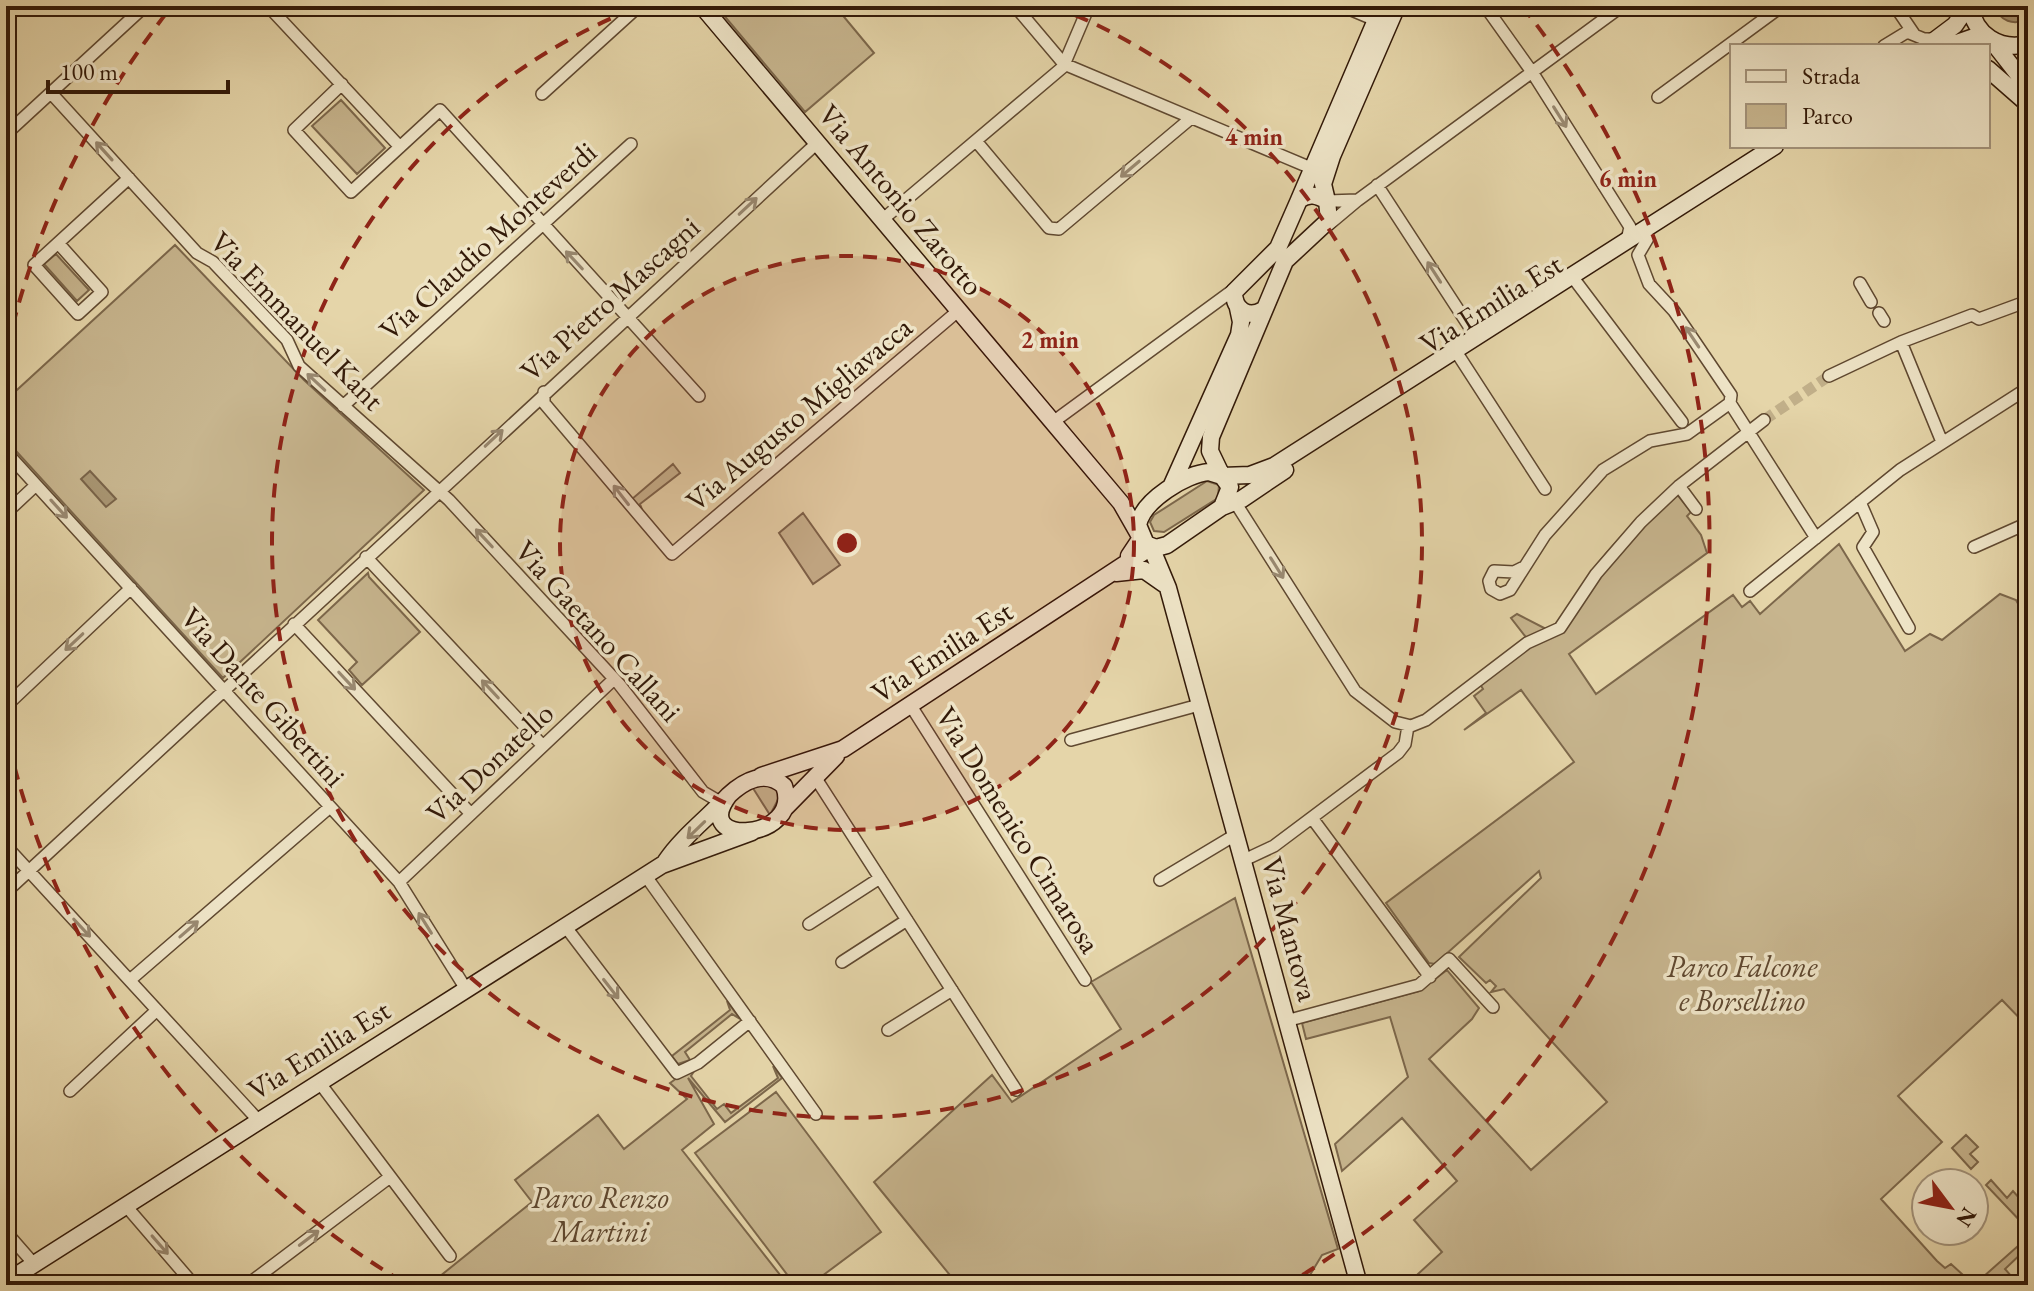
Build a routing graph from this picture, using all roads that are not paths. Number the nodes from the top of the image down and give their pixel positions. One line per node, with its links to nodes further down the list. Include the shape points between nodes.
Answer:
1 (145, 6): 27 (street)
2 (268, 6): 25 (street)
3 (639, 6): 28 (street)
4 (702, 6): 34 (main road, Via Antonio Zarotto)
5 (1015, 6): 22 (street)
6 (1089, 6): 22 (street)
7 (1342, 6): 14 (street)
8 (1397, 6): 14 (main road)
9 (1485, 6): 24 (street)
10 (1622, 6): 24 (street)
11 (1782, 6): 18 (street)
12 (1895, 6): 16 (street)
13 (1969, 6): 15 (main road, via 1975,23); 17 (main road)
14 (1382, 17): 39 (main road); 44 (main road, via 1323,184)
15 (1990, 39): 17 (main road); 21 (main road, via 2010,46); 26 (main road)
16 (1921, 40): 17 (main road); 20 (street, via 1905,33)
17 (1946, 41)
18 (1730, 44)
19 (1730, 44): 29 (street)
20 (1887, 44)
21 (2028, 44)
22 (1064, 64): 31 (street); 33 (street)
23 (1990, 71): 30 (main road)
24 (1532, 72): 41 (street); 49 (street, one-way to 49, via 1630,226)
25 (342, 84): 36 (street); 36 (street, via 294,130 351,192)
26 (2028, 87)
27 (51, 93): 32 (street); 40 (street, Via Emmanuel Kant, one-way to 27)
28 (542, 94)
29 (1658, 97)
30 (2028, 104)
31 (1190, 119): 33 (street, one-way to 33, via 1059,229 1049,228); 39 (street)
32 (6, 134)
33 (976, 141): 45 (street)
34 (817, 143): 45 (main road, Via Antonio Zarotto); 60 (street, Via Pietro Mascagni, one-way to 34)
35 (631, 144): 46 (street, Via Claudio Monteverdi)
36 (400, 147): 46 (street, via 440,110)
37 (1772, 148): 49 (main road, Via Emilia Est)
38 (1786, 148): 48 (main road, Via Emilia Est)
39 (1311, 168): 42 (main road)
40 (129, 178): 50 (street); 69 (street, Via Emmanuel Kant, one-way to 40, via 299,366 287,340)
41 (1377, 185): 43 (street); 61 (street, one-way to 41)
42 (1299, 200): 44 (main road, via 1315,196); 53 (main road, via 1278,248)
43 (1358, 200): 44 (street); 47 (street)
44 (1327, 201): 47 (main road, via 1329,220)
45 (882, 220): 59 (main road, Via Antonio Zarotto)
46 (541, 225): 60 (street, one-way to 46); 69 (street, Via Claudio Monteverdi)
47 (1319, 231): 58 (main road, via 1290,254)
48 (1648, 238): 51 (main road, Via Emilia Est); 68 (street, one-way to 48, via 1731,395 1639,265 1639,248)
49 (1626, 240): 51 (main road, Via Emilia Est)
50 (58, 243): 50 (street, via 34,265 78,314 102,292)
51 (1574, 279): 61 (main road, Via Emilia Est); 63 (main road, Via Emilia Est); 72 (street)
52 (1860, 283): 55 (street)
53 (1239, 285): 56 (street); 57 (main road, via 1234,292)
54 (2028, 301): 62 (street)
55 (1871, 302)
56 (1214, 306): 57 (street); 71 (street)
57 (1237, 307): 58 (main road, via 1253,314); 81 (main road, via 1239,335 1181,469)
58 (1263, 310): 76 (main road, via 1210,441)
59 (953, 315): 66 (street, Via Augusto Migliavacca, one-way to 66, via 672,554 544,403); 71 (main road, Via Antonio Zarotto)
60 (627, 318): 66 (street, Via Pietro Mascagni); 67 (street)
61 (1476, 337): 63 (main road, Via Emilia Est)
62 (1901, 342): 64 (street); 74 (street)
63 (1458, 354): 76 (main road, Via Emilia Est, via 1269,469); 79 (street); 84 (main road, Via Emilia Est)
64 (1829, 376)
65 (2028, 388): 74 (street)
66 (544, 392): 80 (street, Via Pietro Mascagni, one-way to 66)
67 (699, 396)
68 (1730, 403): 73 (street); 93 (street, via 1687,434 1650,441 1603,470 1554,523)
69 (343, 406): 80 (street, Via Emmanuel Kant)
70 (1764, 420): 73 (street)
71 (1053, 422): 83 (main road, Via Antonio Zarotto)
72 (1682, 422)
73 (1748, 432): 78 (street); 88 (street)
74 (1942, 442): 82 (street)
75 (6, 452): 77 (street, Via Dante Gibertini)
76 (1222, 476): 81 (main road, Via Emilia Est, via 1200,473); 84 (main road, via 1230,487)
77 (36, 485): 86 (street); 95 (street, Via Dante Gibertini, one-way to 95)
78 (1679, 486): 85 (street); 105 (street, via 1617,547 1560,628 1527,643 1426,720)
79 (1545, 489)
80 (437, 491): 92 (street, Via Pietro Mascagni); 100 (street, Via Gaetano Callani, one-way to 80)
81 (1162, 495): 83 (main road, via 1144,504); 89 (main road, via 1140,516)
82 (1860, 502): 88 (street); 99 (street, via 1873,532 1863,547)
83 (1121, 503): 89 (main road, Via Antonio Zarotto)
84 (1228, 505): 90 (main road, Via Emilia Est); 105 (street, one-way to 105, via 1353,689 1387,717)
85 (1696, 509)
86 (6, 513)
87 (2028, 523): 91 (street)
88 (1816, 538): 97 (street)
89 (1146, 542): 90 (main road, Via Emilia Est, via 1162,547); 94 (main road, Via Emilia Est); 96 (main road, Via Mantova)
90 (1173, 542): 96 (main road, Via Mantova, via 1166,562)
91 (1974, 547)
92 (366, 557): 98 (street, Via Pietro Mascagni); 107 (street, one-way to 92)
93 (1522, 568)
94 (1111, 574): 96 (main road, via 1144,570); 104 (main road, Via Emilia Est)
95 (131, 588): 101 (street, Via Dante Gibertini); 103 (street, one-way to 103)
96 (1168, 588): 102 (main road, Via Mantova)
97 (1750, 591)
98 (294, 624): 101 (street, Via Pietro Mascagni); 114 (street, one-way to 114)
99 (1909, 628)
100 (614, 679): 107 (street, Via Donatello); 111 (street, Via Gaetano Callani, via 703,792)
101 (223, 690): 112 (street, Via Dante Gibertini); 121 (street, Via Pietro Mascagni)
102 (1199, 705): 106 (street); 117 (main road, Via Mantova)
103 (6, 706)
104 (911, 706): 108 (main road, Via Emilia Est); 133 (street, Via Domenico Cimarosa)
105 (1408, 726): 115 (street, via 1401,751)
106 (1071, 740)
107 (543, 746): 114 (street, Via Donatello)
108 (843, 749): 109 (main road, Via Emilia Est); 110 (main road, Via Emilia Est)
109 (761, 776): 111 (main road, Via Emilia Est); 113 (main road, via 784,786)
110 (815, 777): 113 (main road, Via Emilia Est); 123 (street)
111 (726, 799): 116 (main road, via 721,806 723,825 735,833); 120 (main road, Via Emilia Est, one-way to 120)
112 (330, 807): 125 (street, Via Dante Gibertini); 132 (street, one-way to 112)
113 (783, 811): 116 (main road, Via Emilia Est)
114 (471, 814): 125 (street, Via Donatello)
115 (1312, 818): 119 (street); 131 (street)
116 (752, 832): 120 (main road, Via Emilia Est)
117 (1235, 835): 119 (main road, Via Mantova); 124 (street)
118 (6, 846): 121 (street)
119 (1242, 861): 139 (main road, Via Mantova)
120 (662, 865): 122 (main road, Via Emilia Est)
121 (29, 871): 126 (street, Via Pietro Mascagni); 132 (street, one-way to 132)
122 (645, 875): 129 (main road, Via Emilia Est); 138 (street)
123 (880, 878): 127 (street); 128 (street)
124 (1160, 880)
125 (399, 882): 134 (street, Via Dante Gibertini, one-way to 125)
126 (6, 892)
127 (907, 920): 130 (street); 135 (street)
128 (809, 924)
129 (565, 926): 134 (main road, Via Emilia Est); 138 (street, one-way to 138, via 677,1073 698,1063)
130 (842, 962)
131 (1430, 977): 136 (street, via 1449,959); 139 (street, via 1413,987)
132 (130, 980): 137 (street)
133 (1085, 980)
134 (466, 989): 141 (main road, Via Emilia Est)
135 (952, 990): 140 (street); 142 (street)
136 (1493, 1007)
137 (157, 1010): 143 (street); 145 (street)
138 (750, 1021): 144 (street)
139 (1286, 1021): 154 (main road, Via Mantova)
140 (888, 1030)
141 (319, 1082): 145 (main road, Via Emilia Est); 146 (street)
142 (1016, 1090)
143 (70, 1091)
144 (816, 1114)
145 (259, 1121): 147 (main road, Via Emilia Est)
146 (390, 1177): 149 (street); 153 (street, one-way to 146)
147 (126, 1206): 150 (main road, Via Emilia Est); 152 (street, one-way to 152)
148 (6, 1232): 150 (street)
149 (450, 1256)
150 (34, 1264): 151 (main road, Via Emilia Est)
151 (6, 1282)
152 (194, 1285)
153 (247, 1285)
154 (1359, 1285)

